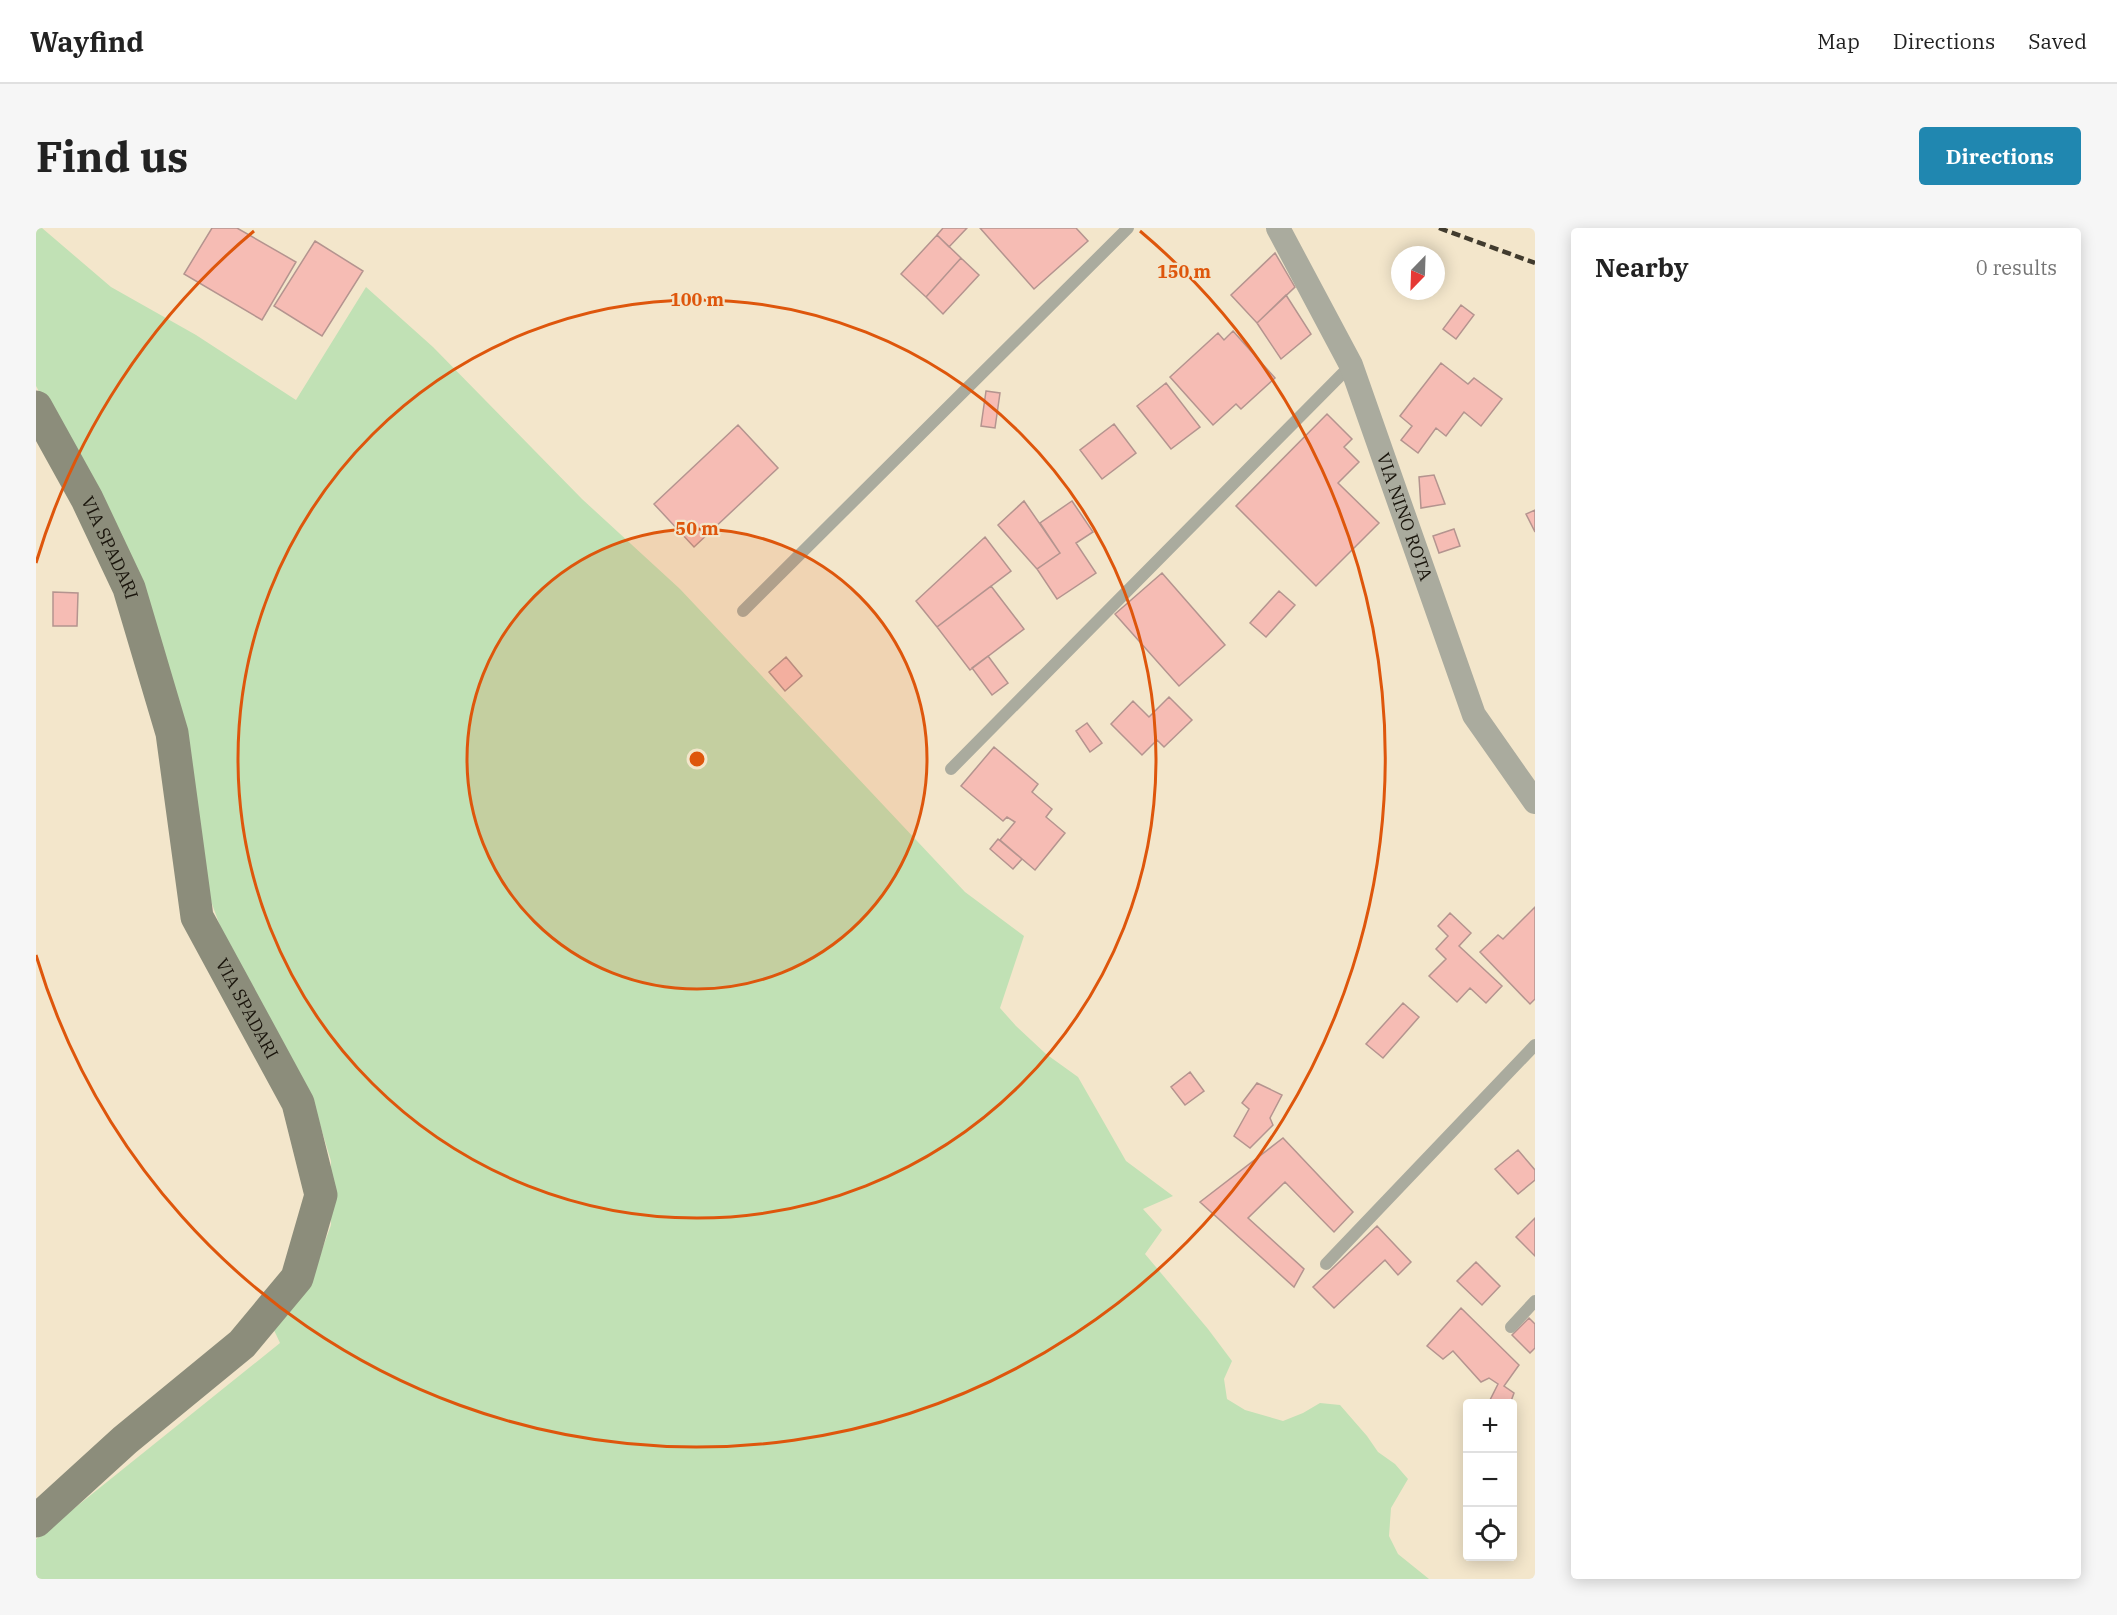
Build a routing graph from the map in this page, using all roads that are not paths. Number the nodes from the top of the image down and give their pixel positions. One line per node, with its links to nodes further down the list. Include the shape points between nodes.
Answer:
1 (1128, 228): 5 (lane)
2 (1278, 228): 3 (street, VIA NINO ROTA)
3 (1352, 365): 6 (lane); 7 (street, VIA NINO ROTA, via 1474,715)
4 (36, 407): 12 (street, VIA SPADARI, via 87,499 129,588 172,733 197,917 298,1103 321,1196 297,1278 242,1344 125,1440)
5 (743, 610)
6 (951, 769)
7 (1535, 802)
8 (1535, 1045): 9 (lane)
9 (1326, 1264)
10 (1535, 1301): 11 (lane)
11 (1511, 1327)
12 (36, 1521)

